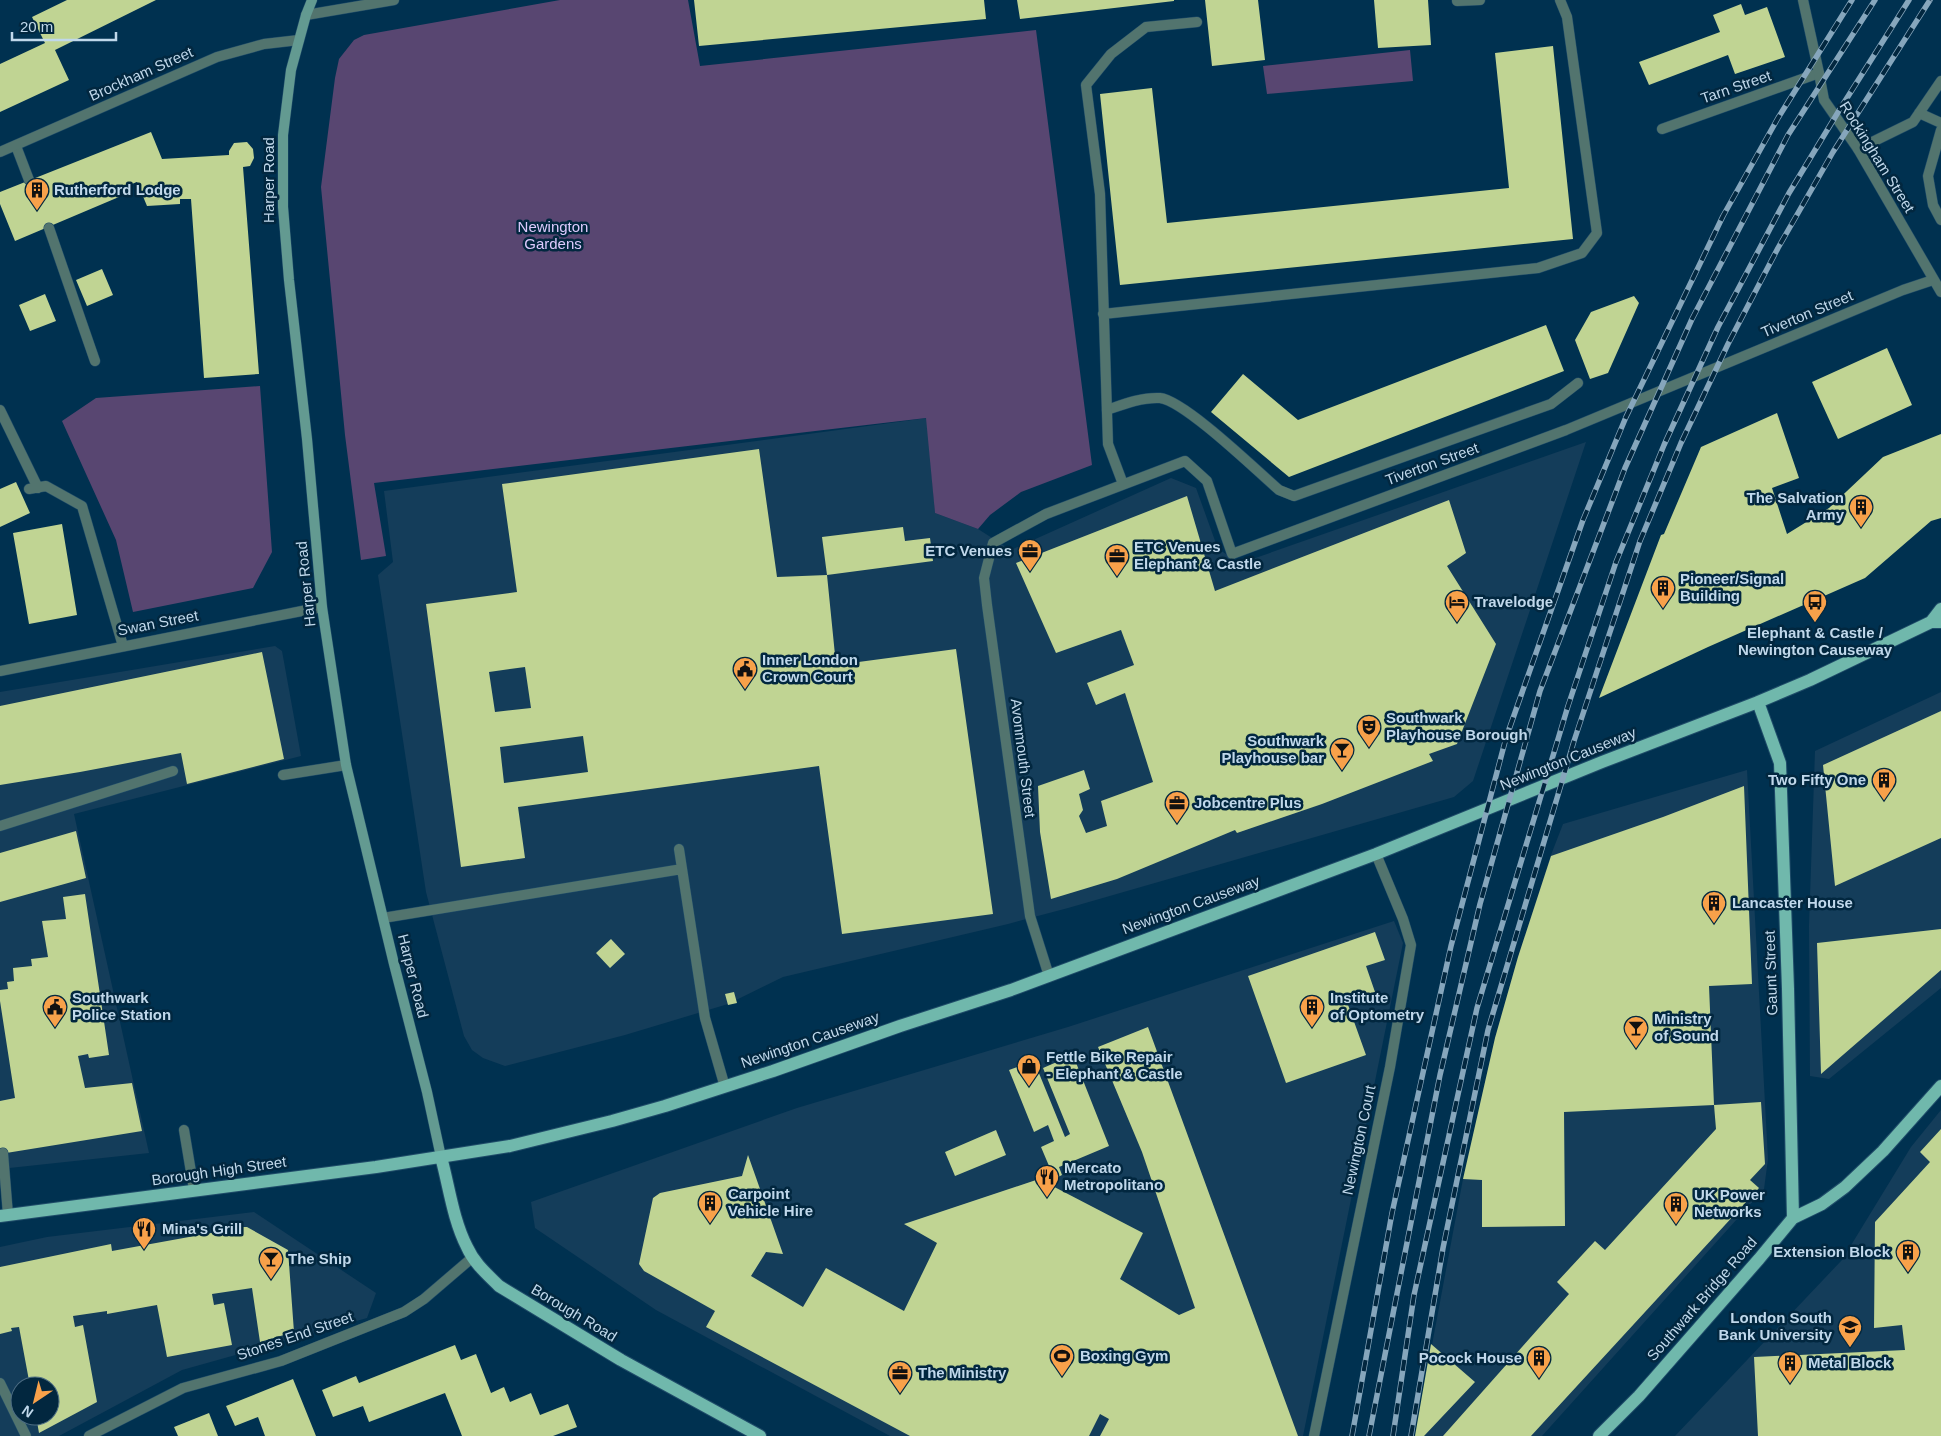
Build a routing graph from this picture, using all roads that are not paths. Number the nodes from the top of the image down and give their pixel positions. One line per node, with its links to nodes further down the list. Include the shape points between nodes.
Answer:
1 (312, 0): 7 (main road, Harper Road)
2 (394, 0): 7 (street)
3 (1480, 0): 6 (street)
4 (1560, 0): 24 (street, via 1567,17 1598,232 1582,253 1538,268)
5 (1803, 0): 10 (street, Rockingham Street)
6 (1457, 1)
7 (306, 15): 9 (main road, Harper Road)
8 (1197, 22): 24 (street, via 1146,27 1111,54 1086,85 1100,194)
9 (299, 40): 16 (street, Brockham Street, via 264,44 217,57); 31 (main road, Harper Road, via 291,70 283,135 283,208)
10 (1820, 74): 14 (street, Tarn Street); 17 (street, Rockingham Street, via 1824,100)
11 (1941, 81): 12 (street)
12 (1919, 113): 13 (street); 17 (street, via 1912,122)
13 (1941, 123)
14 (1662, 128)
15 (1941, 130): 20 (street, via 1928,176 1933,204)
16 (16, 146): 18 (street, Brockham Street); 19 (street)
17 (1858, 149): 22 (street, Rockingham Street)
18 (0, 152)
19 (29, 180)
20 (1941, 220)
21 (48, 228): 25 (street)
22 (1933, 280): 23 (street, Rockingham Street); 29 (street, Tiverton Street, via 1566,430 1232,554 1207,481 1185,461)
23 (1941, 292)
24 (1103, 314): 28 (street)
25 (95, 361)
26 (1578, 382): 28 (street, via 1551,404 1294,496 1279,490 1186,409 1161,398 1137,400)
27 (0, 410): 34 (street, via 33,488 46,486 82,506)
28 (1107, 410): 29 (street, via 1108,444)
29 (1123, 484): 30 (street, Tiverton Street, via 1046,514)
30 (993, 543): 45 (street, Avonmouth Street, via 984,578 987,604 1030,916)
31 (322, 606): 34 (street, Swan Street); 37 (main road, Harper Road)
32 (1941, 609): 33 (main road, Newington Causeway)
33 (1936, 622): 36 (main road, Newington Causeway)
34 (123, 646): 35 (street, Swan Street)
35 (0, 671)
36 (1758, 702): 42 (main road, Newington Causeway); 53 (main road, Gaunt Street, via 1780,763)
37 (346, 765): 39 (street); 44 (main road, Harper Road)
38 (173, 771): 40 (street)
39 (283, 775)
40 (4, 825)
41 (679, 849): 43 (street)
42 (1376, 854): 45 (main road, Newington Causeway); 59 (street, Newington Court, via 1411,945 1390,1067)
43 (682, 869): 44 (street); 47 (street, via 705,1018)
44 (383, 918): 50 (main road, Harper Road)
45 (1049, 976): 47 (main road, Newington Causeway)
46 (1941, 1086): 53 (main road, Southwark Bridge Road, via 1883,1151 1845,1187 1822,1204)
47 (725, 1087): 50 (main road, Newington Causeway, via 533,1141)
48 (184, 1130): 51 (street)
49 (3, 1153): 52 (street)
50 (442, 1157): 51 (main road, Borough High Street); 54 (main road, Borough Road, via 458,1222)
51 (194, 1190): 52 (main road, Borough High Street)
52 (4, 1215)
53 (1792, 1218): 60 (main road, Southwark Bridge Road, via 1639,1396)
54 (473, 1257): 57 (street, Stones End Street, via 404,1312 281,1360 183,1388); 58 (main road, Borough Road, via 484,1272 521,1300 621,1360)
55 (0, 1383): 56 (street)
56 (26, 1436)
57 (89, 1436)
58 (760, 1436)
59 (1314, 1436)
60 (1599, 1436)

